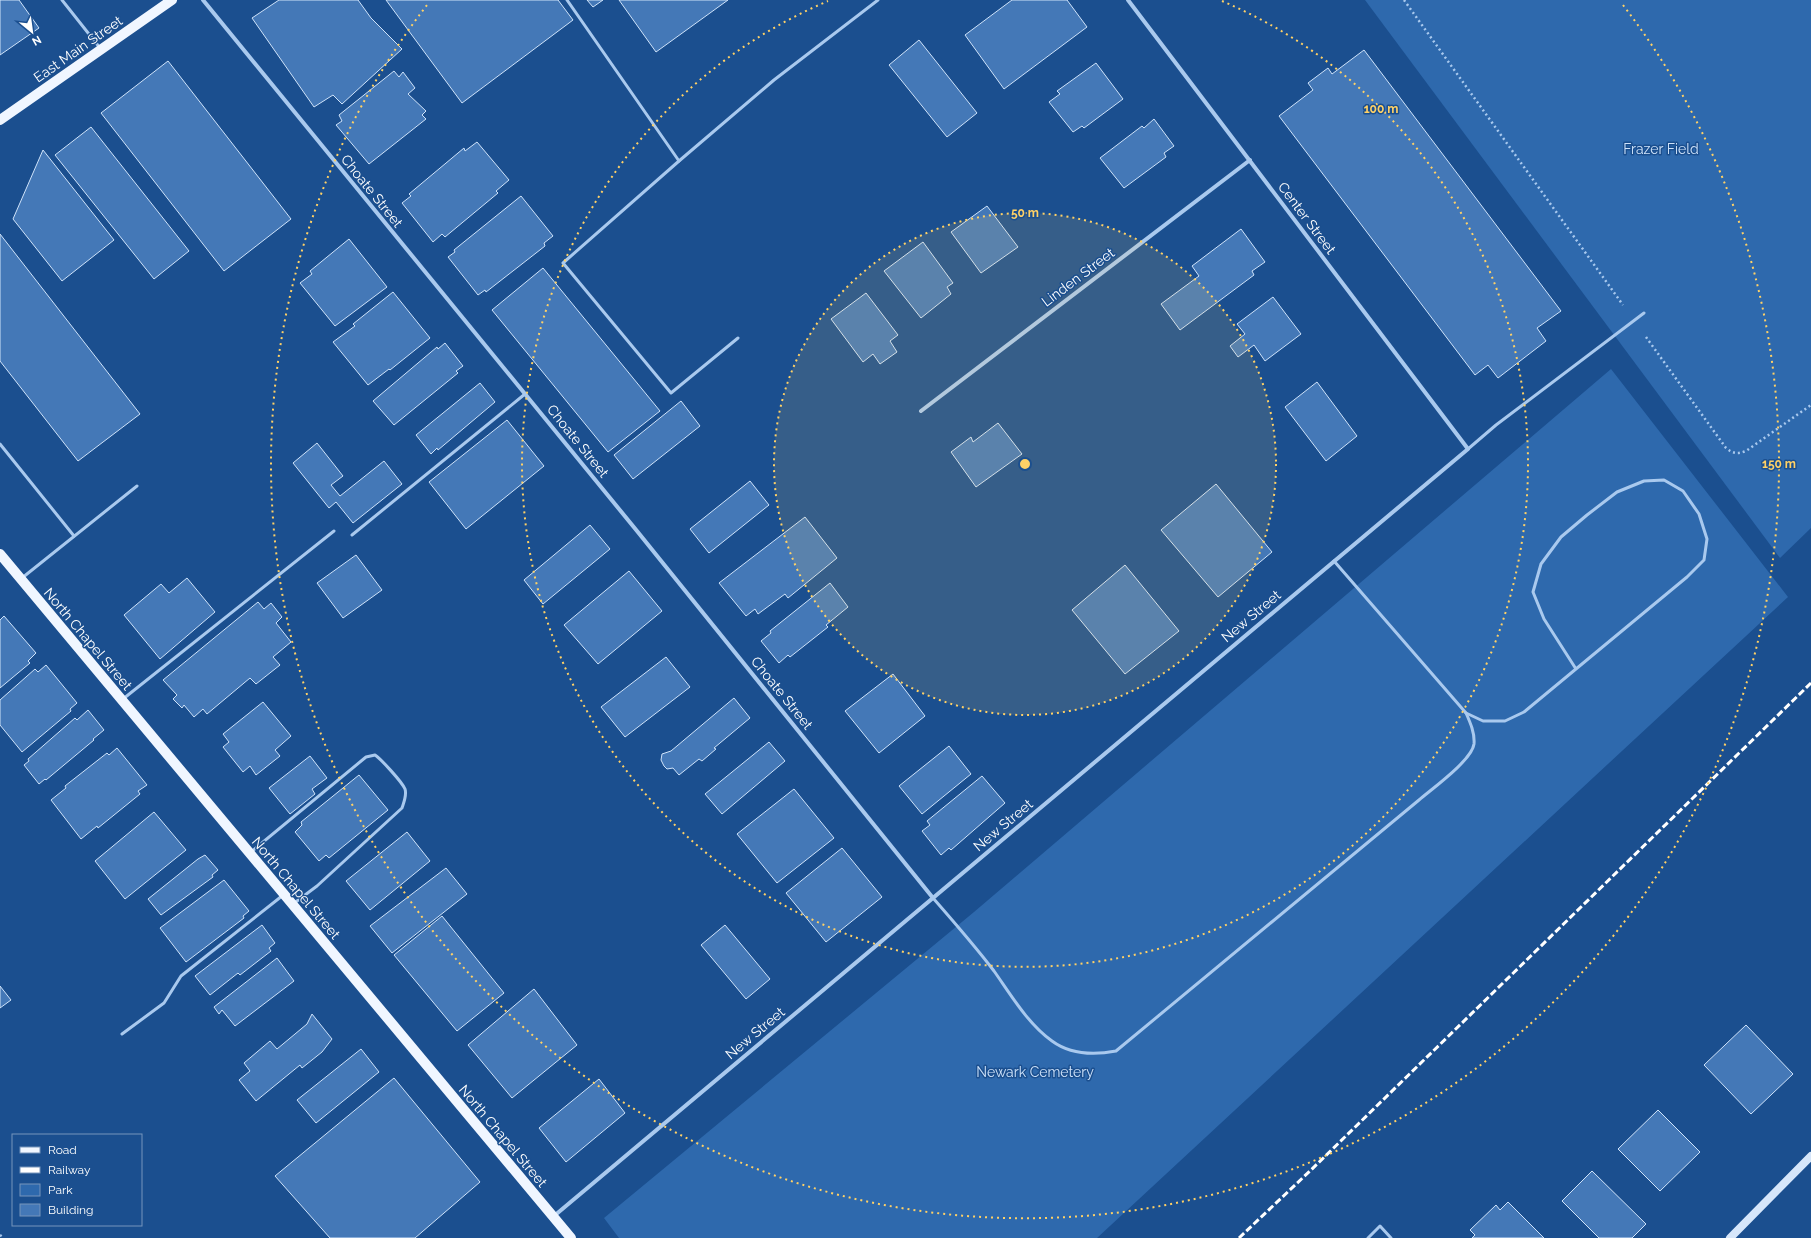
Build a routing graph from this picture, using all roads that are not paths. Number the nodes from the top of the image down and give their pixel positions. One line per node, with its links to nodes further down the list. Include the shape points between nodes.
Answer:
1 (62, 0): 7 (lane)
2 (172, 0): 7 (main road, East Main Street)
3 (204, 0): 13 (street, Choate Street)
4 (567, 0): 9 (lane)
5 (878, 0): 9 (lane, via 774,80)
6 (1128, 0): 10 (street, Center Street)
7 (101, 49): 8 (main road, East Main Street)
8 (0, 120)
9 (679, 160): 12 (lane, via 563,264 671,393)
10 (1250, 160): 14 (street, Linden Street); 16 (street, Center Street)
11 (1644, 313): 16 (lane)
12 (738, 338)
13 (525, 394): 19 (lane); 29 (street, Choate Street)
14 (921, 412)
15 (0, 444): 20 (lane)
16 (1468, 449): 22 (street, New Street)
17 (137, 486): 20 (lane)
18 (334, 531): 25 (lane)
19 (352, 535)
20 (74, 536): 23 (lane)
21 (0, 554): 23 (main road, North Chapel Street)
22 (1334, 561): 26 (lane); 29 (street, New Street)
23 (21, 579): 25 (main road, North Chapel Street)
24 (1576, 669): 24 (lane, via 1704,560 1707,538 1699,514 1683,491 1664,480 1644,481 1617,492 1561,537 1541,564 1533,592 1544,619); 26 (lane, via 1524,712 1505,721 1483,722)
25 (121, 700): 27 (main road, North Chapel Street)
26 (1466, 713): 29 (lane, via 1472,728 1474,744 1463,763 1116,1051 1098,1055 1075,1051 1053,1042 1034,1025 973,944)
27 (249, 854): 28 (main road, North Chapel Street); 30 (lane, via 366,757 375,755 380,759 405,789 402,808 317,886)
28 (284, 895): 30 (main road, North Chapel Street); 31 (lane, via 181,976 164,1003)
29 (933, 898): 33 (street, New Street)
30 (292, 905): 33 (main road, North Chapel Street)
31 (122, 1034)
32 (1811, 1156): 37 (main road)
33 (553, 1217): 34 (main road, North Chapel Street)
34 (571, 1238)
35 (1368, 1238): 36 (lane, via 1380,1226)
36 (1391, 1238)
37 (1730, 1238)

